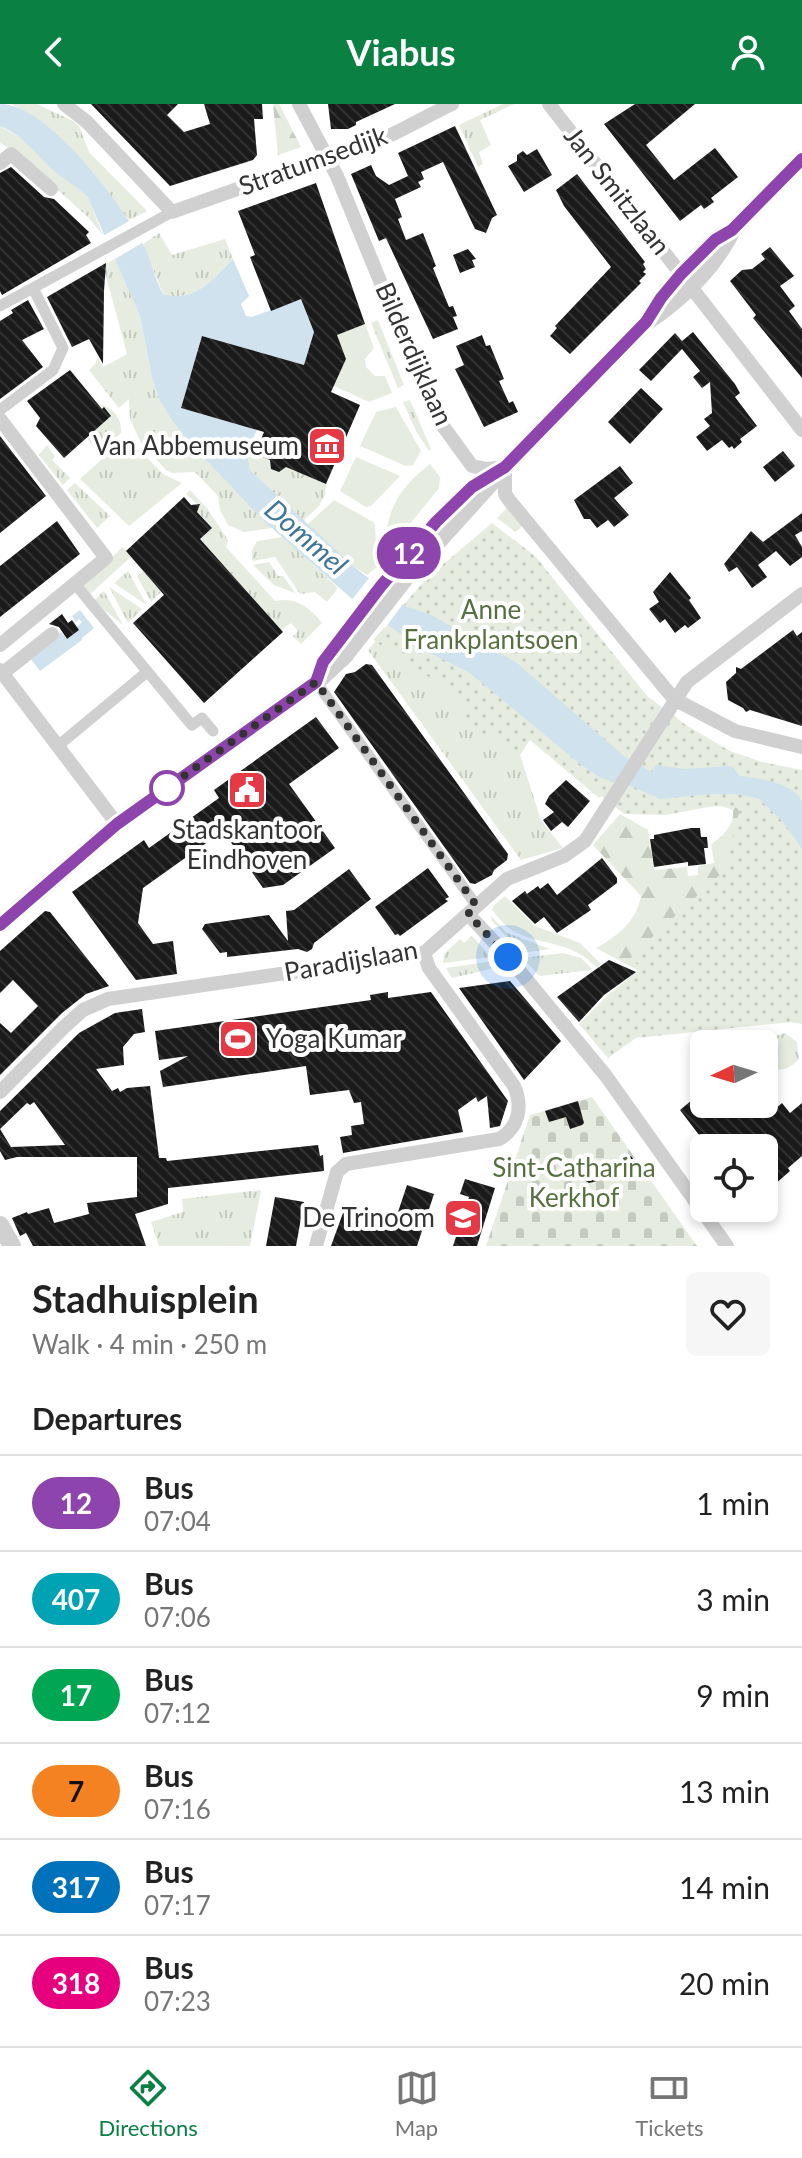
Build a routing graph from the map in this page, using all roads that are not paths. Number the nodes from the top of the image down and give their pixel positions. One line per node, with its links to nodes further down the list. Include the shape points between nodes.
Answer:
1 (64, 104): 9 (street)
2 (299, 104): 6 (street)
3 (452, 104): 6 (street, Stratumsedijk)
4 (549, 104): 10 (street, Jan Smitzlaan)
5 (802, 159): 10 (street)
6 (330, 160): 9 (street, Stratumsedijk); 16 (street, Bilderdijklaan, via 435,415 472,466)
7 (0, 163): 8 (street, via 11,154)
8 (51, 189)
9 (172, 212): 11 (street)
10 (689, 283): 15 (street, Jan Smitzlaan); 16 (street)
11 (33, 288): 12 (street); 13 (street, via 63,348 53,370)
12 (0, 306)
13 (0, 410)
14 (0, 419): 17 (street, via 106,558)
15 (802, 430)
16 (505, 467): 23 (street); 24 (street, via 505,494)
17 (75, 584): 20 (street); 22 (street)
18 (802, 594): 24 (street, Paradijslaan, via 687,682)
19 (52, 634): 21 (street)
20 (0, 645)
21 (1, 672): 26 (street)
22 (147, 672): 25 (street, via 192,725 202,718); 26 (street)
23 (316, 682): 28 (street); 29 (street)
24 (674, 699): 27 (street, via 735,731); 29 (street, Paradijslaan, via 585,841 564,856 507,879)
25 (213, 731)
26 (59, 745): 28 (street)
27 (802, 747)
28 (117, 824): 30 (street)
29 (472, 910): 31 (street, Paradijslaan); 36 (street, via 606,1076)
30 (0, 925)
31 (424, 953): 32 (street, Paradijslaan, via 108,999 83,1010); 35 (street, via 429,968 519,1096 515,1125 499,1139 346,1164 337,1172)
32 (0, 1092)
33 (0, 1225): 34 (street)
34 (12, 1246)
35 (316, 1246)
36 (727, 1246)

